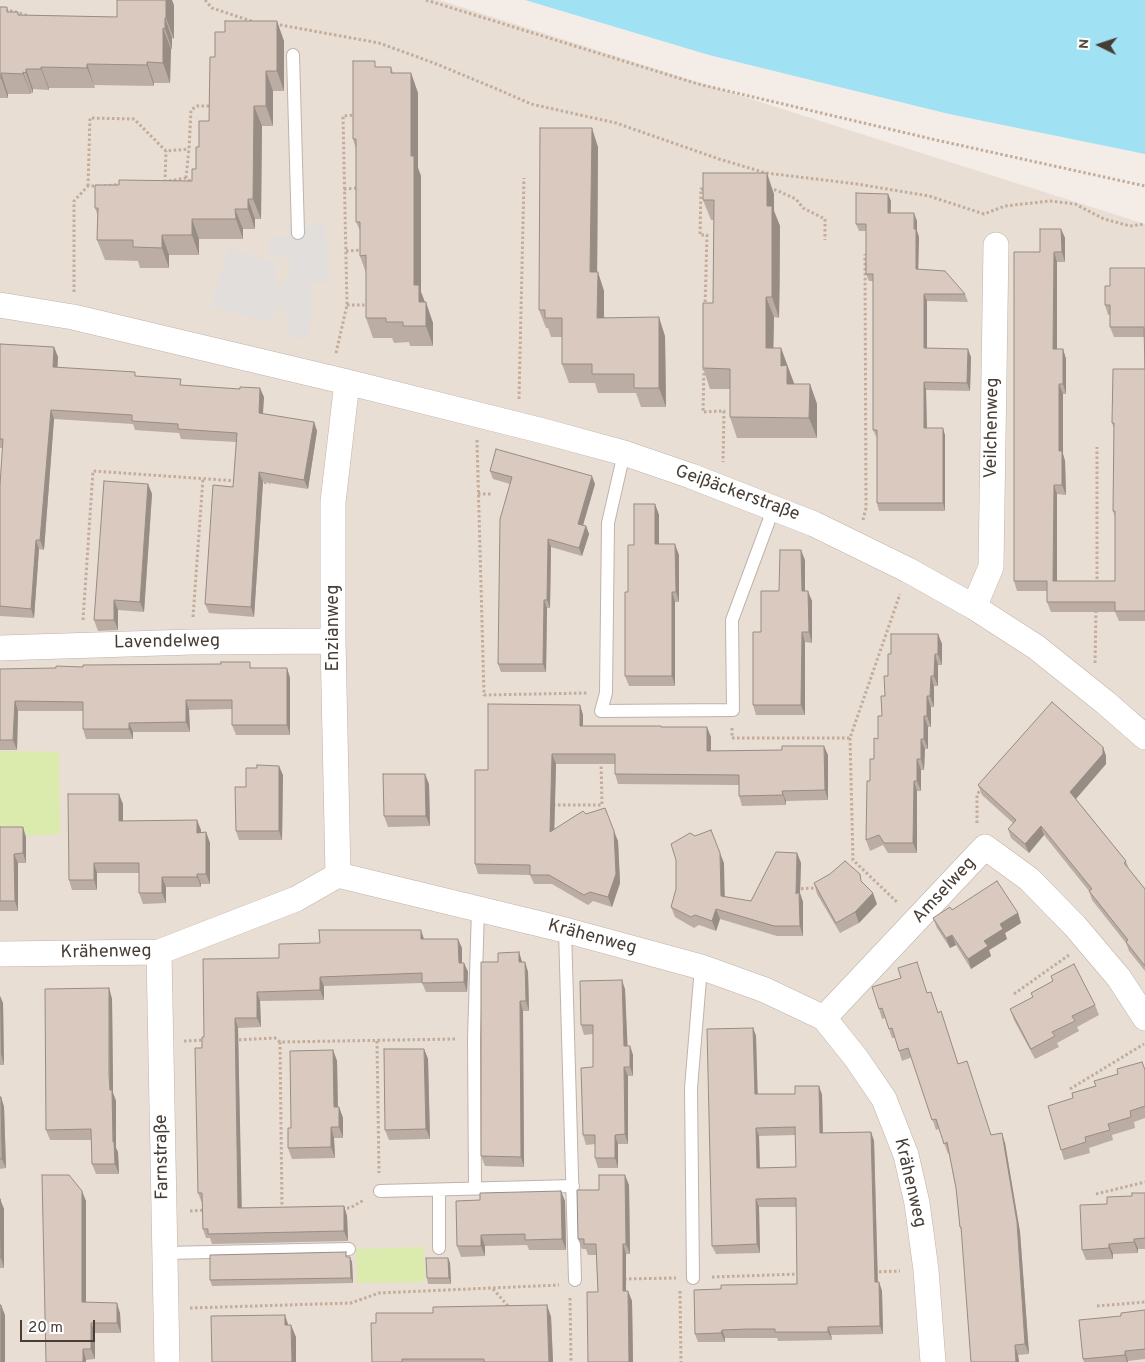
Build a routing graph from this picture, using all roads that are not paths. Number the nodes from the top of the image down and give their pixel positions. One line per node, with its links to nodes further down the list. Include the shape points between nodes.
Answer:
1 (293, 55): 2 (lane)
2 (298, 234)
3 (996, 245): 8 (street, Veilchenweg, via 991,567)
4 (0, 305): 5 (street, Geißäckerstraße, via 74,318)
5 (339, 380): 6 (street, Geißäckerstraße); 9 (street, Enzianweg, via 333,502)
6 (624, 454): 7 (street, Geißäckerstraße); 7 (lane, via 608,523 606,693 601,711 733,710 732,620)
7 (774, 507): 8 (street, Geißäckerstraße, via 908,570)
8 (974, 607): 11 (street, Geißäckerstraße, via 1036,647)
9 (333, 641): 10 (street, Lavendelweg); 12 (street, Enzianweg)
10 (0, 648)
11 (1145, 737)
12 (338, 875): 13 (street, Krähenweg); 15 (street, Krähenweg, via 296,899)
13 (478, 909): 14 (street, Krähenweg); 21 (lane, via 474,1039)
14 (566, 930): 17 (street, Krähenweg); 20 (lane)
15 (158, 952): 16 (street, Krähenweg); 26 (street, Farnstraße)
16 (0, 954)
17 (701, 967): 18 (street, Krähenweg, via 765,990); 27 (lane, via 691,1088)
18 (824, 1018): 19 (street, Amselweg, via 985,847 1030,879 1119,978); 30 (street, Krähenweg, via 884,1099 906,1155 917,1203 926,1270)
19 (1145, 1018)
20 (573, 1186): 21 (lane); 28 (lane)
21 (475, 1188): 22 (lane)
22 (439, 1190): 23 (lane); 24 (lane)
23 (380, 1191)
24 (439, 1248)
25 (349, 1250): 26 (lane)
26 (165, 1253): 29 (street, Farnstraße)
27 (686, 1278)
28 (572, 1281)
29 (167, 1362)
30 (933, 1362)

